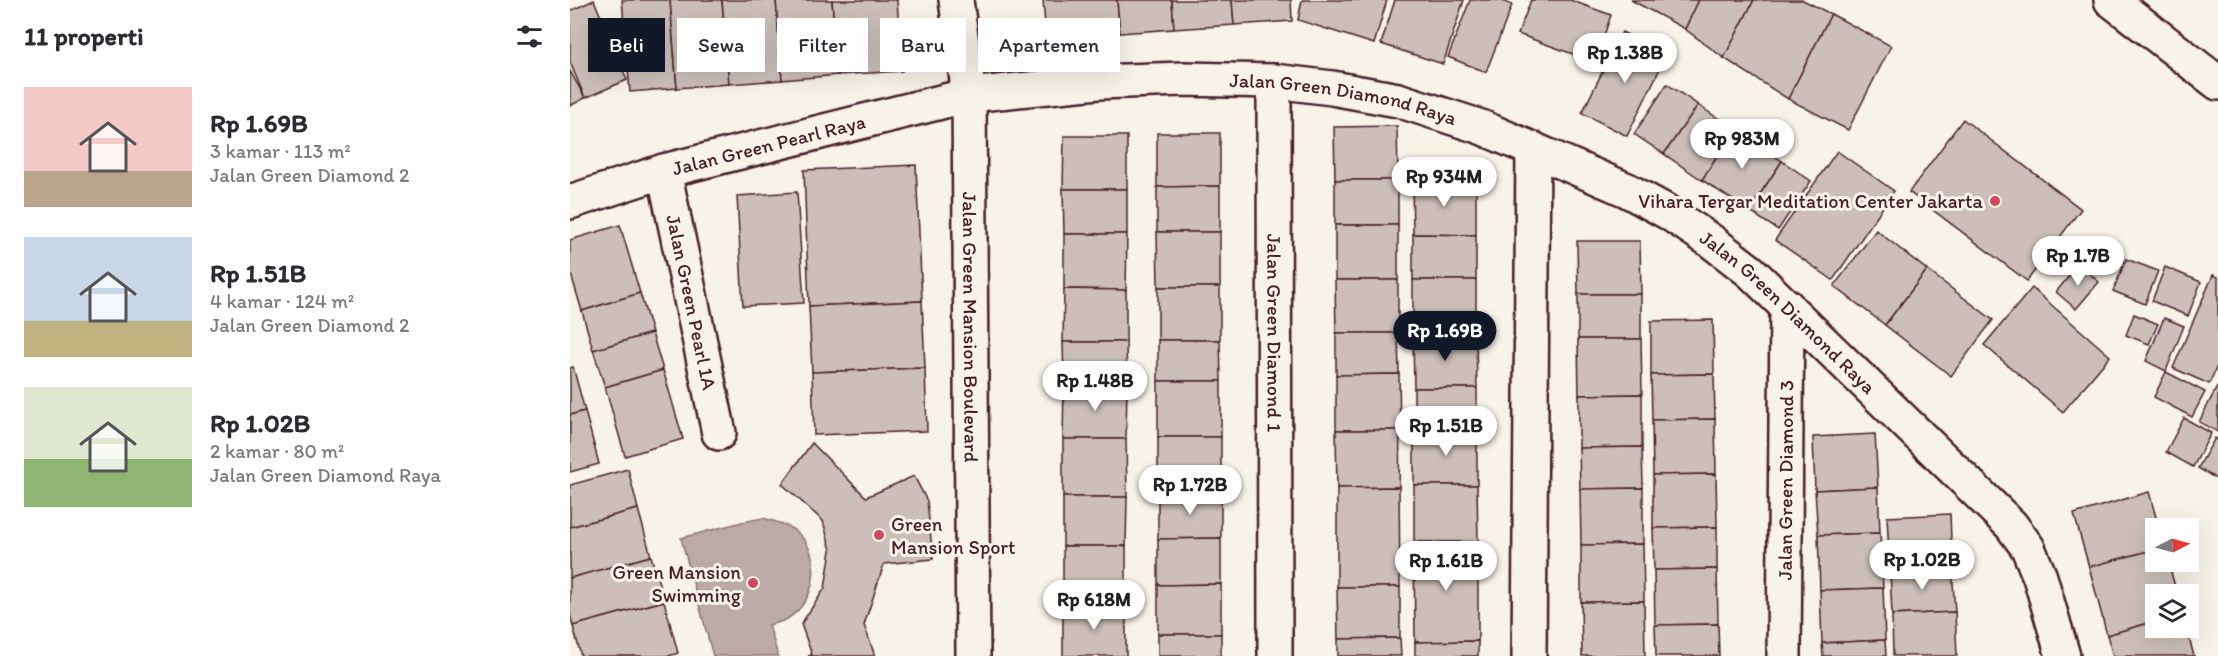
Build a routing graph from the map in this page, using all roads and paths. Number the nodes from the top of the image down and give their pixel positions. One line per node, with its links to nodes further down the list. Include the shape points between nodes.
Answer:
1 (956, 0): 5 (street, Jalan Green Mansion Boulevard)
2 (2111, 0): 4 (street)
3 (1274, 81): 5 (street, Jalan Green Diamond Raya, via 1098,82); 6 (street, Jalan Green Diamond Raya, via 1398,100 1482,127); 13 (street, Jalan Green Diamond 1)
4 (2218, 83)
5 (969, 95): 7 (street, Jalan Green Pearl Raya); 12 (street, Jalan Green Mansion Boulevard)
6 (1533, 149): 9 (street, Jalan Green Diamond Raya, via 1669,213 1751,272); 14 (street)
7 (664, 171): 8 (street, Jalan Green Pearl Raya); 10 (street, Jalan Green Pearl 1A)
8 (570, 202)
9 (1786, 306): 11 (street, Jalan Green Diamond Raya, via 2011,525 2028,549); 15 (street, Jalan Green Diamond 3)
10 (719, 433)
11 (2052, 617): 16 (street); 17 (street, Jalan Green Diamond Raya)
12 (973, 656)
13 (1275, 656)
14 (1529, 656)
15 (1784, 656)
16 (2036, 656)
17 (2063, 656)

